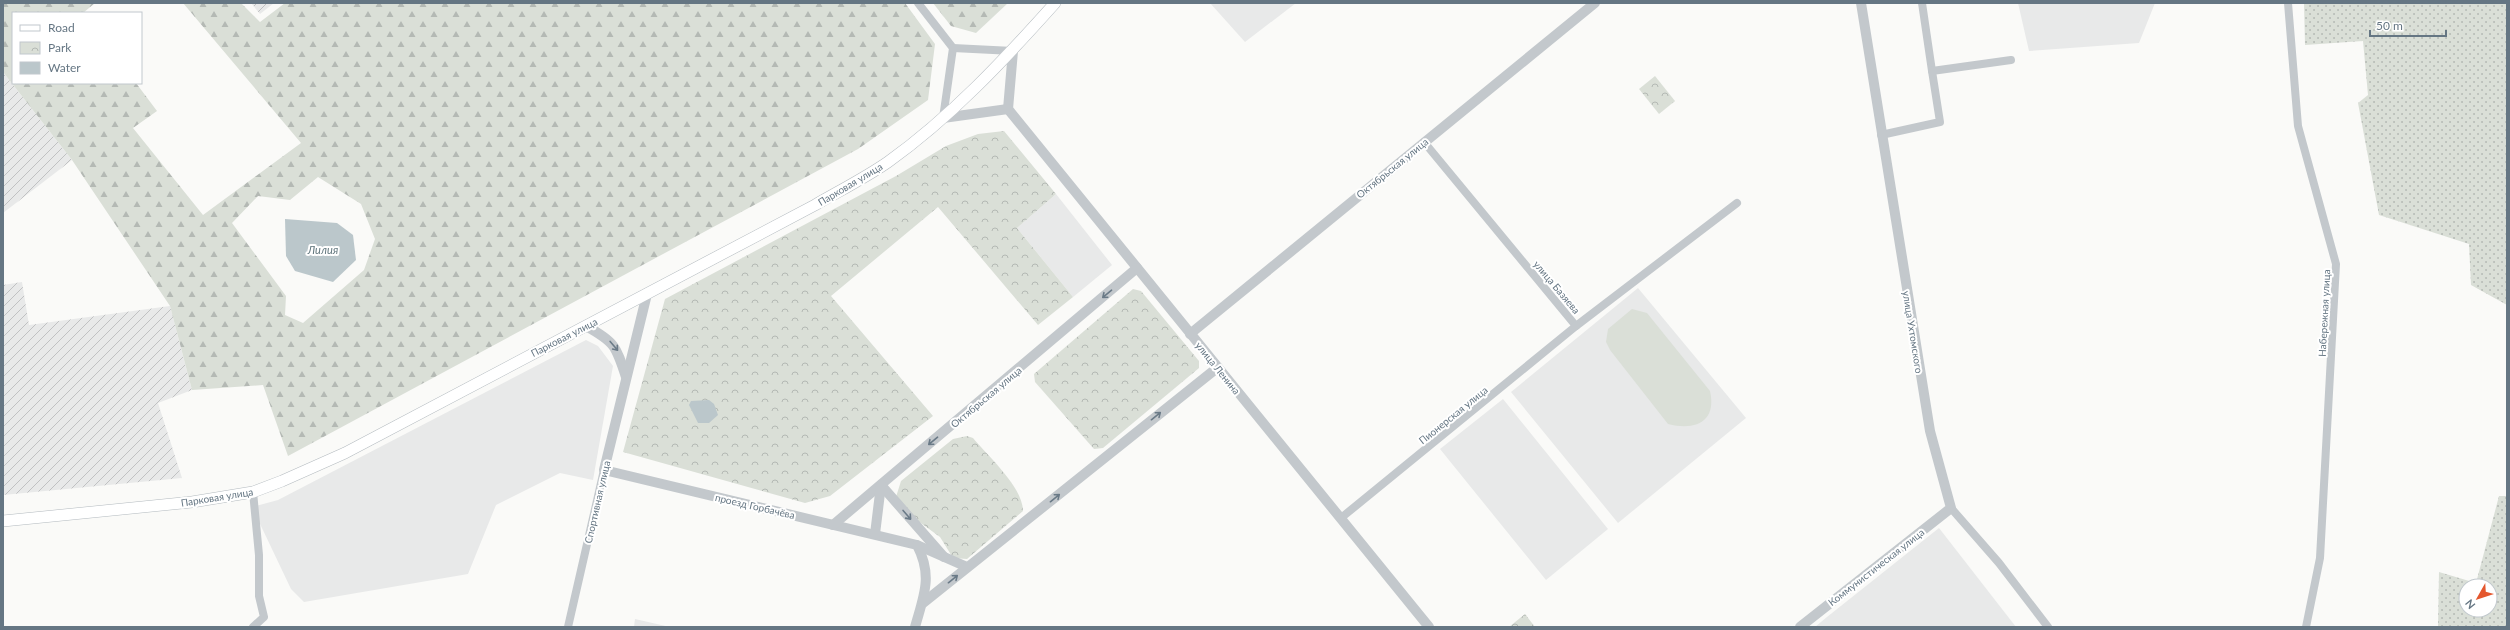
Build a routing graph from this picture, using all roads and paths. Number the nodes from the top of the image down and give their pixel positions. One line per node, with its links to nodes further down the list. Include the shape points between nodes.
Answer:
1 (918, 3): 7 (street)
2 (1055, 3): 8 (main road, Парковая улица)
3 (1595, 3): 14 (street, Октябрьская улица)
4 (1861, 3): 13 (street, улица Ухтомского)
5 (1922, 3): 10 (street)
6 (2288, 3): 41 (street, Набережная улица, via 2298,126 2336,264 2320,558)
7 (953, 48): 8 (street); 12 (street)
8 (1013, 51): 11 (street); 12 (main road, Парковая улица)
9 (2011, 60): 10 (street)
10 (1932, 70): 13 (street, via 1940,122)
11 (1008, 109): 12 (street); 16 (street, улица Ленина)
12 (944, 118): 17 (main road, Парковая улица, via 879,167 815,205)
13 (1881, 135): 26 (street, улица Ухтомского, via 1930,432)
14 (1424, 142): 19 (street, улица Базяева); 20 (street, Октябрьская улица)
15 (1737, 203): 19 (street, улица Базяева)
16 (1137, 268): 20 (street, улица Ленина); 24 (street, Октябрьская улица, one-way to 24)
17 (647, 294): 18 (main road, Парковая улица); 22 (street, Спортивная улица)
18 (586, 326): 22 (street, one-way to 22, via 604,336 617,348); 25 (main road, Парковая улица, via 345,453)
19 (1576, 326): 27 (street, Пионерская улица)
20 (1190, 334): 21 (street, улица Ленина)
21 (1217, 368): 27 (street, улица Ленина); 33 (street, one-way to 21)
22 (626, 377): 23 (street, Спортивная улица)
23 (604, 470): 29 (street, проезд Горбачёва); 36 (street, Спортивная улица)
24 (881, 485): 29 (street, Октябрьская улица); 30 (street); 32 (street, one-way to 32)
25 (253, 492): 28 (main road, Парковая улица, via 192,502); 35 (street, via 259,555 259,596 264,617)
26 (1951, 508): 39 (street, Коммунистическая улица); 40 (street, улица Ухтомского, via 1999,563)
27 (1341, 518): 38 (street, улица Ленина)
28 (3, 522)
29 (834, 525): 30 (street, проезд Горбачёва)
30 (875, 534): 31 (street, проезд Горбачёва)
31 (917, 545): 32 (street, проезд Горбачёва); 34 (street, via 925,562 927,577)
32 (944, 557): 33 (street, проезд Горбачёва)
33 (967, 567): 34 (street, one-way to 33)
34 (923, 603): 37 (street)
35 (253, 627)
36 (568, 627)
37 (916, 627)
38 (1429, 627)
39 (1800, 627)
40 (2048, 627)
41 (2306, 627)

